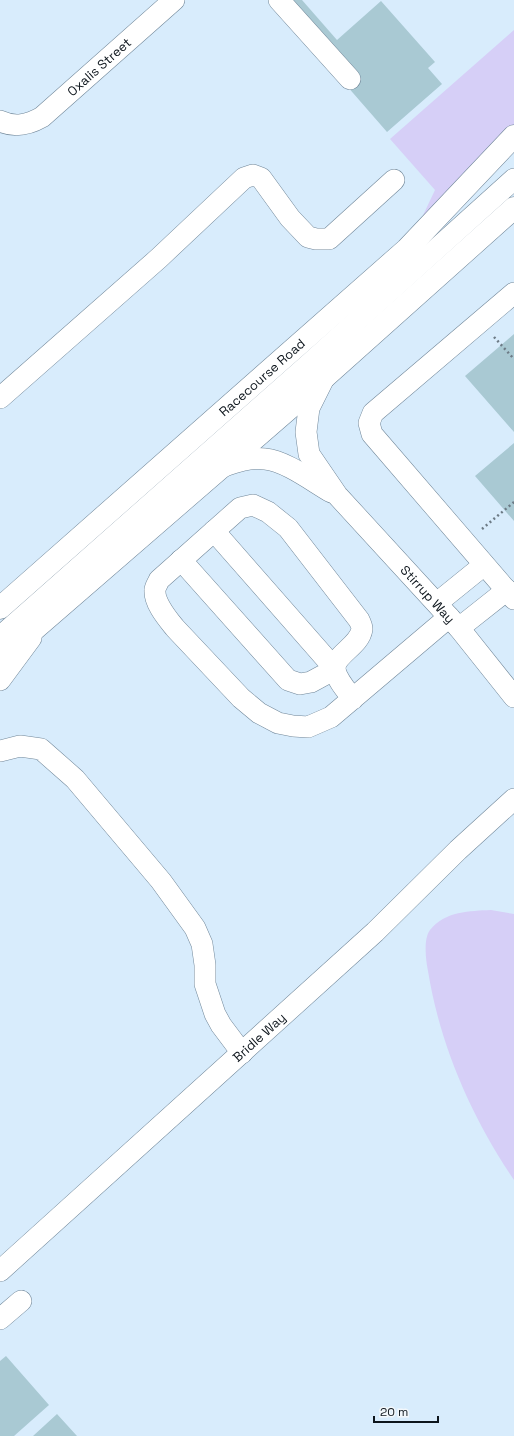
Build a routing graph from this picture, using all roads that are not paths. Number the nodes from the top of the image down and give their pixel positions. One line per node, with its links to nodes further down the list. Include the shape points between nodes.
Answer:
1 (174, 0): 4 (street, Oxalis Street, via 42,117 31,123)
2 (279, 0): 3 (street)
3 (350, 79)
4 (9, 123)
5 (514, 136): 18 (main road, Racecourse Road, via 407,249)
6 (514, 179): 21 (street)
7 (394, 180): 11 (street, via 329,239 316,239 308,237 290,218 261,178 253,175 244,178 159,258)
8 (514, 208): 10 (main road)
9 (514, 293): 16 (street, via 373,414 369,423 372,434)
10 (324, 378): 12 (main road); 13 (street, Stirrup Way, via 309,408 306,432 309,454)
11 (0, 398)
12 (222, 467): 13 (street, Stirrup Way, via 244,460 264,459 292,469); 20 (main road)
13 (337, 495): 19 (street, Stirrup Way)
14 (214, 531): 15 (street); 23 (street); 23 (street, via 240,508 253,505 268,512 288,528 360,620 362,629 355,643 338,660)
15 (181, 560): 23 (street, via 288,680 300,684 311,682); 26 (street, via 159,580 155,590 157,601 174,628 241,698 259,713 278,723 308,727 331,717)
16 (484, 565): 17 (street); 19 (street)
17 (510, 595): 19 (street)
18 (0, 608)
19 (448, 616): 25 (street, Stirrup Way); 26 (street)
20 (42, 623): 22 (main road); 24 (street)
21 (0, 637)
22 (0, 659)
23 (335, 669): 26 (street, via 338,678)
24 (0, 680)
25 (514, 697)
26 (353, 699)
27 (0, 751): 29 (street, via 20,746 41,749 75,779 161,881 195,928 202,944 205,984 215,1014)
28 (514, 799): 29 (street, Bridle Way, via 375,932)
29 (242, 1053): 30 (street, Bridle Way)
30 (0, 1271)
31 (21, 1301): 32 (street)
32 (0, 1319)

